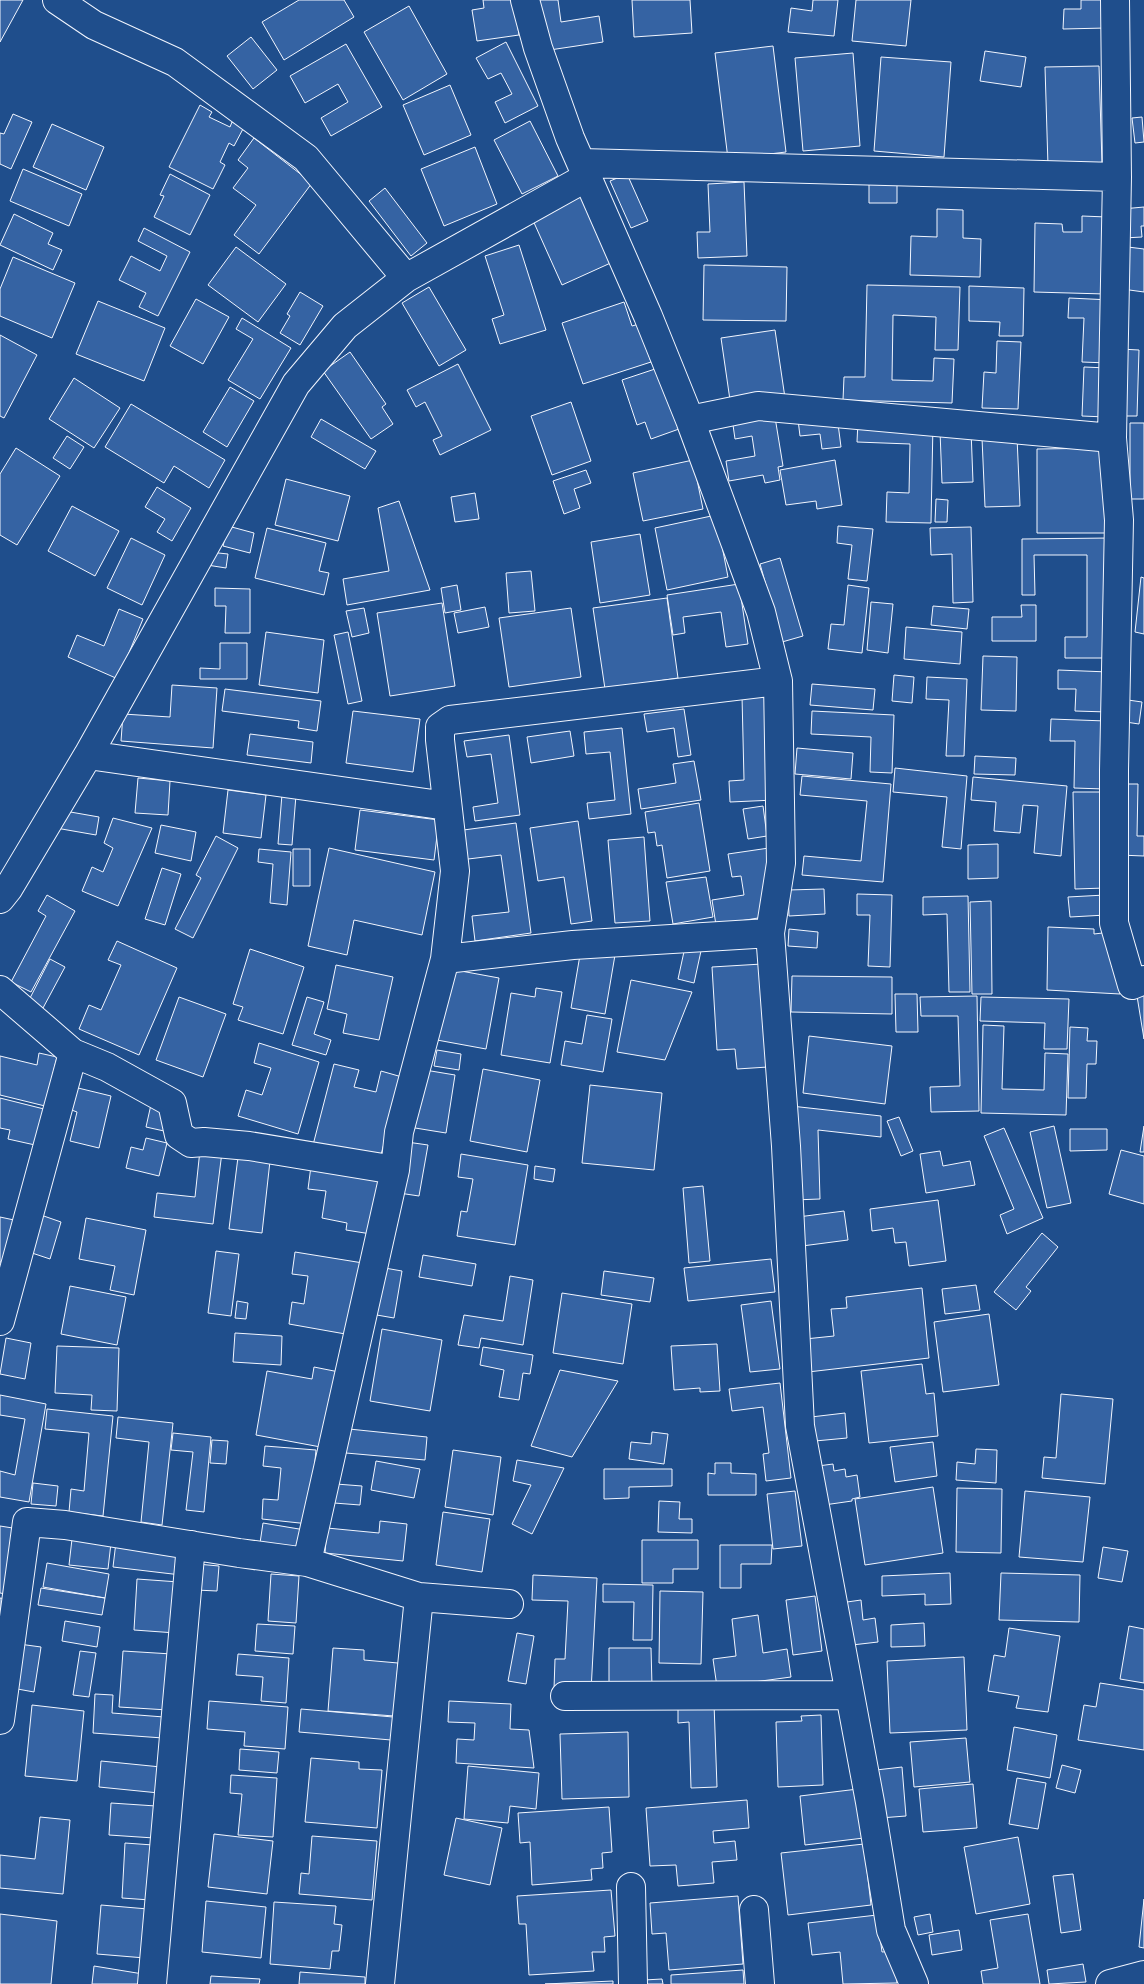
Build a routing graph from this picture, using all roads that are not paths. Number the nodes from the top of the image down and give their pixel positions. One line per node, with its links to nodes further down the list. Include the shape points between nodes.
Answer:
1 (58, 0): 6 (street, via 94,25 175,62 306,158)
2 (525, 0): 4 (street, via 538,48)
3 (1115, 0): 5 (street)
4 (584, 170): 5 (street); 6 (street); 7 (street)
5 (1117, 177): 8 (street)
6 (406, 278): 10 (street, via 345,326 296,384)
7 (690, 420): 8 (street, via 758,406); 9 (street, via 761,612)
8 (1112, 438): 15 (street, via 1119,520 1114,923 1132,984)
9 (778, 681): 11 (street, via 450,720 440,727); 13 (street, via 781,863)
10 (88, 754): 11 (street); 12 (street)
11 (447, 806): 14 (street, via 455,871)
12 (0, 899)
13 (770, 933): 14 (street, via 573,946); 24 (street, via 786,1146 800,1426)
14 (445, 959): 18 (street, via 399,1132)
15 (1144, 980)
16 (0, 990): 17 (street)
17 (73, 1053): 18 (street, via 107,1067 172,1103 179,1135 191,1143 249,1146); 19 (street)
18 (395, 1170): 21 (street)
19 (0, 1322)
20 (191, 1545): 21 (street); 26 (street, via 27,1522); 30 (street)
21 (307, 1562): 22 (street)
22 (419, 1597): 23 (street); 31 (street)
23 (509, 1604)
24 (850, 1695): 25 (street); 34 (street, via 891,1930)
25 (565, 1696)
26 (0, 1720)
27 (631, 1887): 32 (street)
28 (754, 1910): 33 (street)
29 (1144, 1975): 35 (street)
30 (152, 1984)
31 (380, 1984)
32 (633, 1984)
33 (760, 1984)
34 (914, 1984)
35 (1110, 1984)

